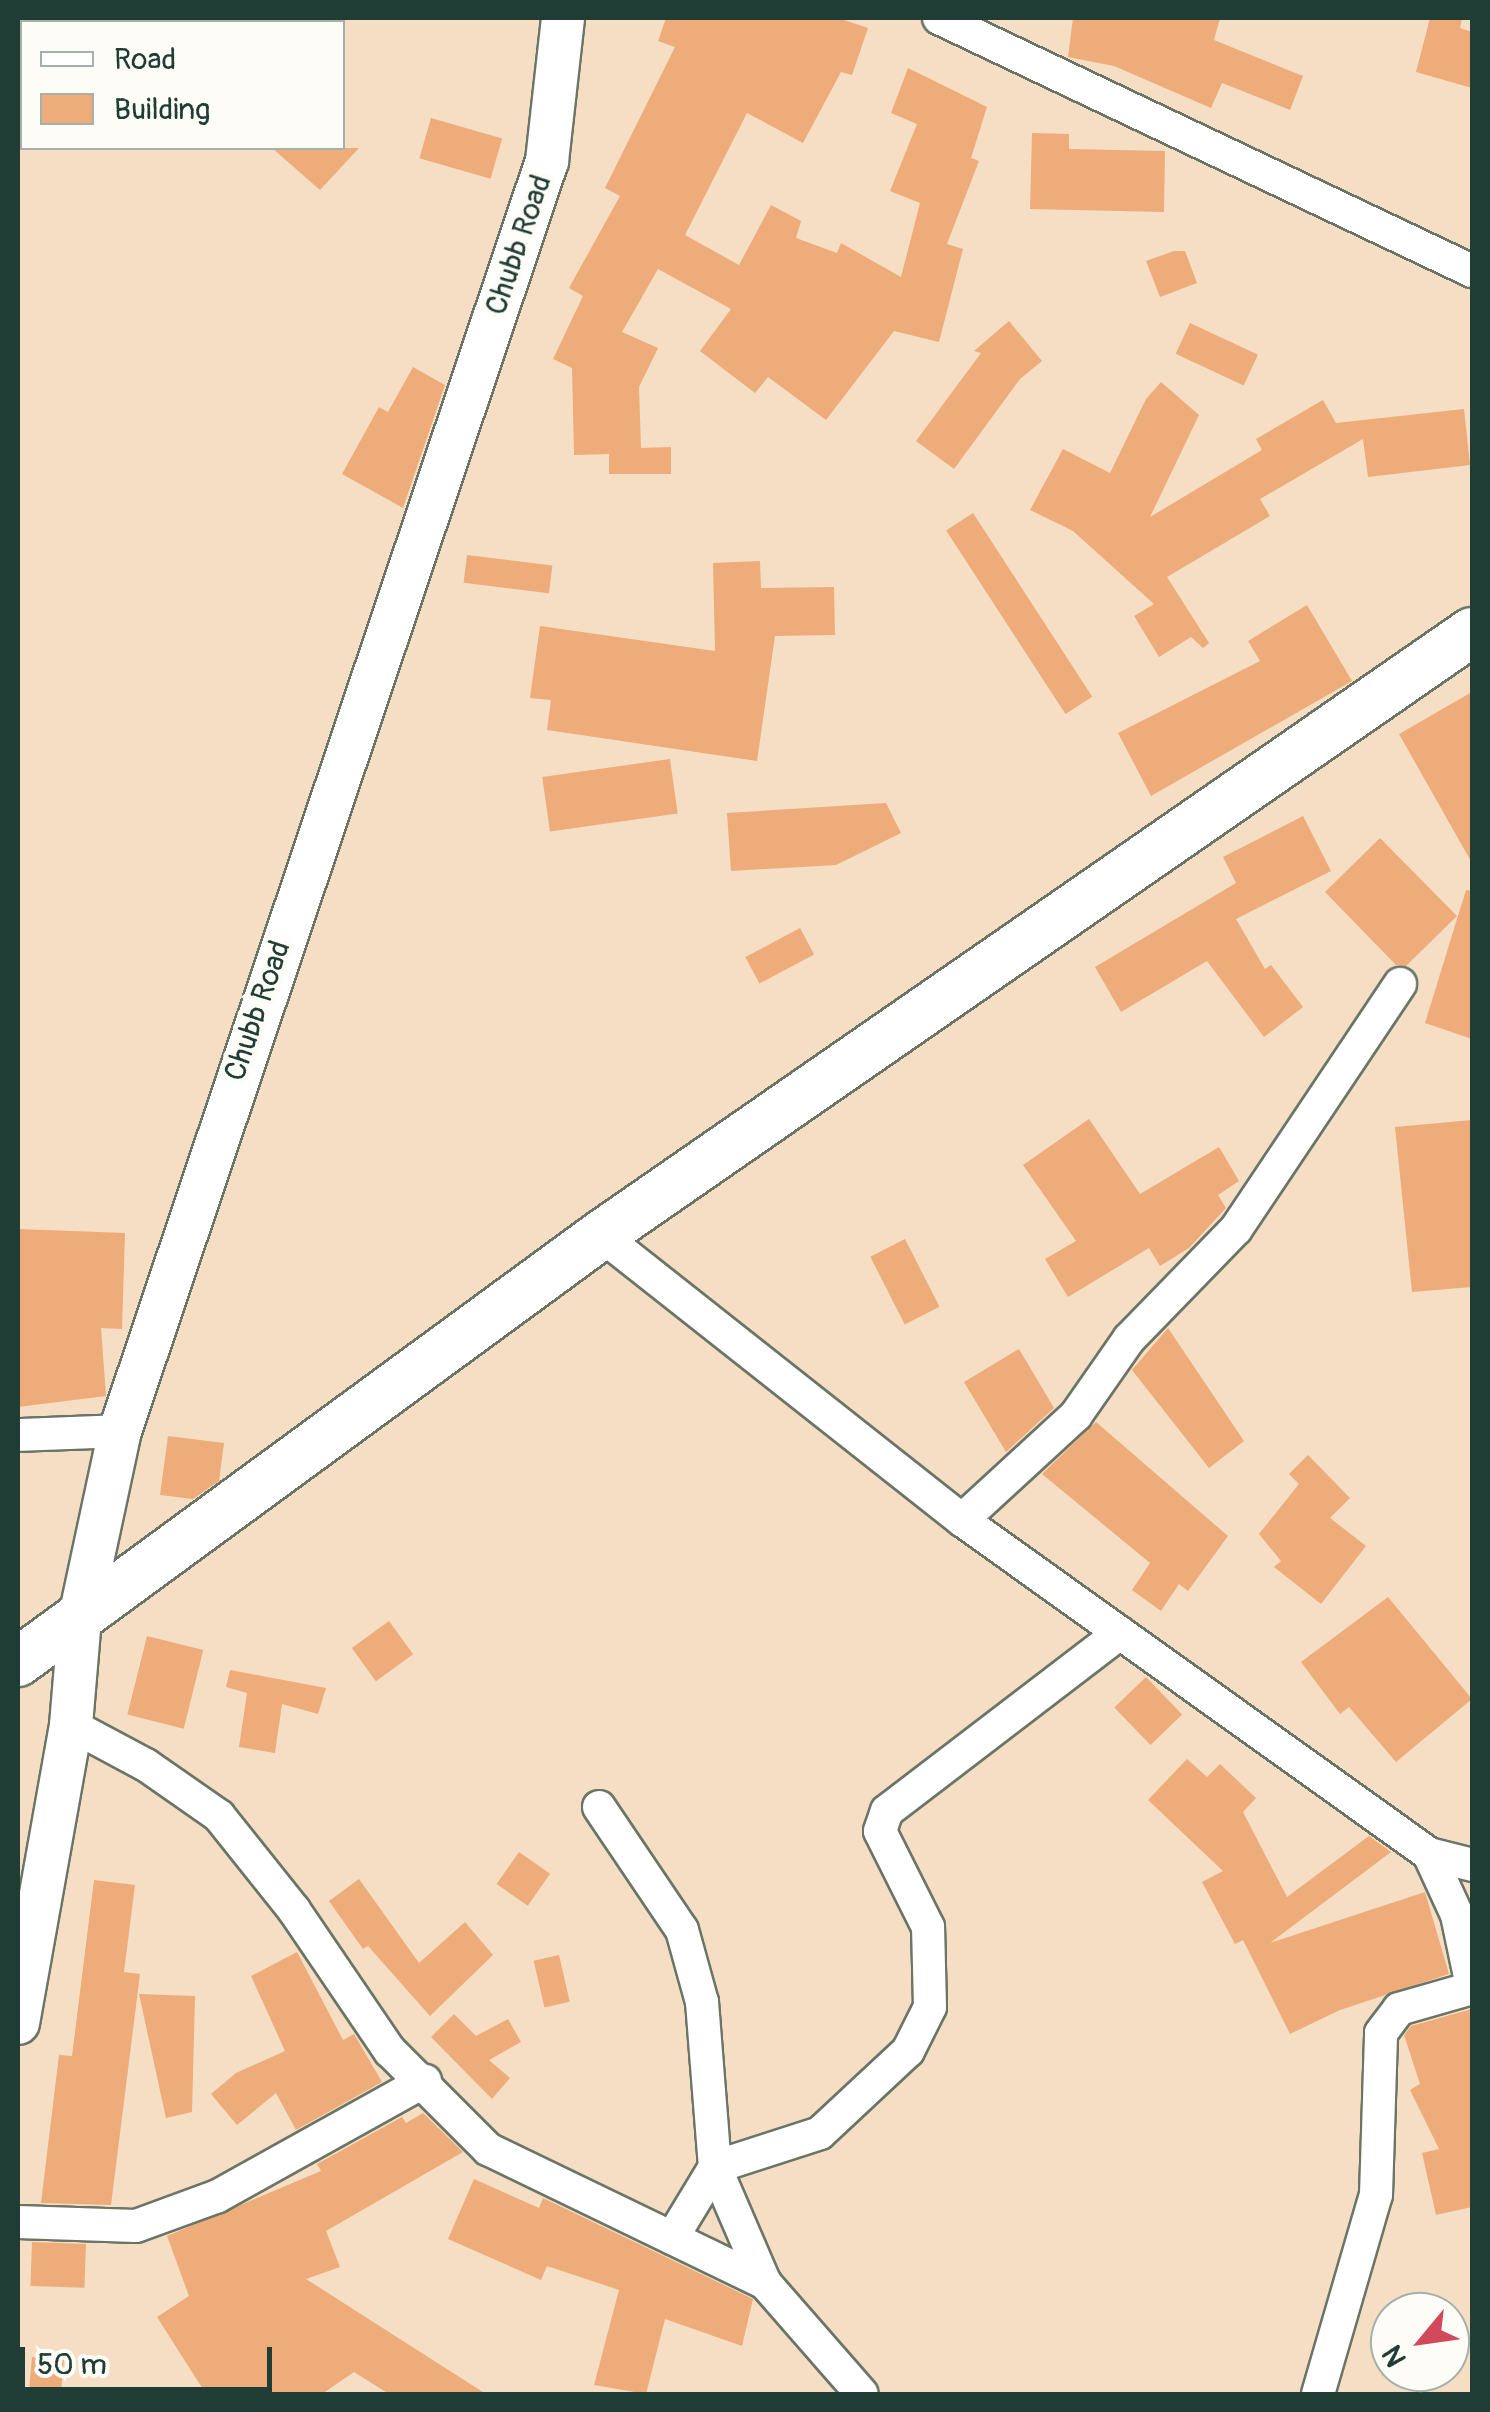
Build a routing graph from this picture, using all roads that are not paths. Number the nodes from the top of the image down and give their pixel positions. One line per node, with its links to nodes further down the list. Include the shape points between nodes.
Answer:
1 (562, 18): 7 (street, Chubb Road, via 547,161)
2 (939, 18): 3 (street)
3 (1472, 271)
4 (1472, 632): 6 (main road)
5 (1400, 984): 9 (street, via 1236,1230 1129,1339 1076,1414)
6 (601, 1235): 9 (street); 10 (main road)
7 (120, 1431): 8 (street); 10 (street, Chubb Road)
8 (18, 1435)
9 (962, 1520): 11 (street)
10 (80, 1617): 12 (main road); 13 (street, Chubb Road)
11 (1120, 1633): 15 (street); 20 (street, via 887,1811 880,1831 928,1927 930,2006 908,2051 820,2134)
12 (18, 1662)
13 (70, 1725): 18 (street, Chubb Road); 19 (street, via 146,1764 220,1816 285,1897 390,2051)
14 (599, 1806): 20 (street, via 682,1930 702,2002)
15 (1430, 1854): 16 (street); 17 (street, via 1457,1914)
16 (1472, 1866)
17 (1472, 1987): 25 (street, via 1399,2009 1382,2034 1376,2195)
18 (18, 2023)
19 (425, 2080): 21 (street, via 218,2196 136,2226); 22 (street, via 488,2149)
20 (715, 2167): 22 (street); 23 (street)
21 (18, 2222)
22 (672, 2238): 23 (street)
23 (765, 2283): 24 (street)
24 (862, 2394)
25 (1318, 2394)

